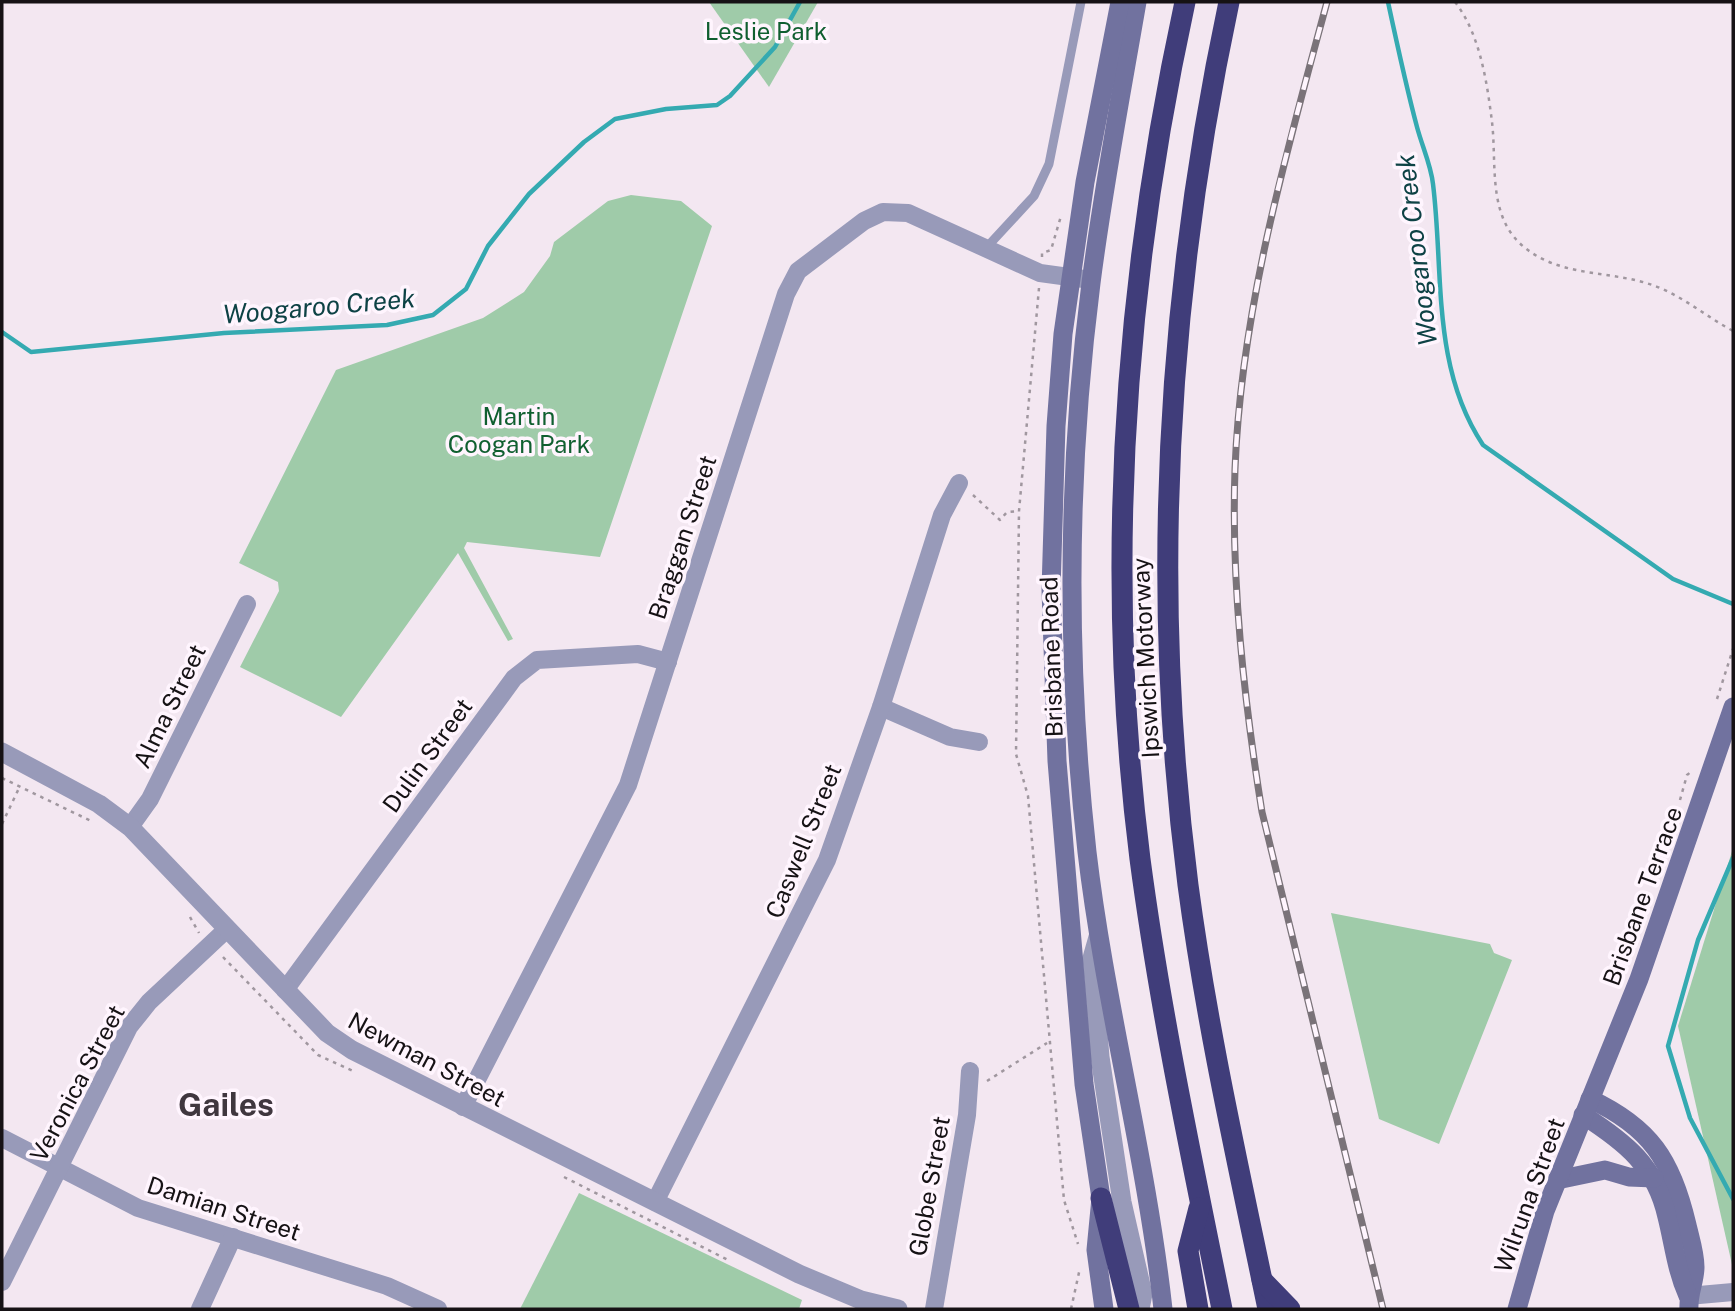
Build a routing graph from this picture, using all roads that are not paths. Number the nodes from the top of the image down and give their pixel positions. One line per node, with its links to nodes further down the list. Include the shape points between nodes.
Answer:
1 (1081, 2): 6 (lane, via 1049,164 1034,196)
2 (1119, 2): 7 (main road, Brisbane Road)
3 (1137, 2): 8 (main road, Brisbane Road)
4 (1185, 2): 29 (highway, Ipswich Motorway, via 1153,170 1134,315 1123,565 1128,720 1140,856)
5 (1229, 2): 31 (highway, Ipswich Motorway, via 1199,158 1179,314 1168,462 1168,639 1180,811 1200,964)
6 (986, 248): 7 (street, Braggan Street, via 1040,273); 11 (street, Braggan Street, via 908,213 883,212 798,271 786,294)
7 (1070, 278): 8 (street, Braggan Street); 27 (main road, Brisbane Road, via 1052,504 1053,678 1083,1071)
8 (1091, 280): 18 (main road, Brisbane Road, via 1075,461 1072,598 1080,782)
9 (959, 483): 12 (street, Caswell Street, via 942,515)
10 (247, 604): 16 (street, Alma Street, via 150,799)
11 (668, 662): 19 (street, Dulin Street, via 638,654 537,660 514,678); 21 (street, Braggan Street, via 628,785)
12 (881, 707): 14 (street, via 950,737); 28 (street, Caswell Street, via 822,871)
13 (1733, 707): 22 (main road, Brisbane Terrace, via 1653,941)
14 (979, 742)
15 (2, 752): 16 (street, Newman Street, via 99,804)
16 (130, 827): 17 (street, Newman Street)
17 (227, 929): 19 (street, Newman Street); 24 (street, Veronica Street, via 149,1002 129,1027)
18 (1098, 937): 42 (street, via 1092,958 1100,1057 1117,1178 1143,1294); 43 (main road, Brisbane Road)
19 (285, 990): 21 (street, Newman Street, via 327,1033 352,1050)
20 (970, 1071): 39 (street, Globe Street)
21 (463, 1107): 28 (street, Newman Street)
22 (1587, 1107): 25 (main road, via 1645,1162); 26 (main road, Wilruna Street); 34 (main road, via 1636,1124 1667,1165 1692,1248 1695,1267)
23 (2, 1138): 24 (street, Damian Street)
24 (60, 1168): 30 (street, Damian Street, via 138,1208); 32 (street, Veronica Street)
25 (1654, 1178): 26 (main road, via 1605,1170); 34 (main road)
26 (1557, 1180): 48 (main road, Wilruna Street)
27 (1101, 1198): 40 (main road, Brisbane Road, via 1096,1250); 41 (highway)
28 (655, 1202): 38 (street, Newman Street, via 799,1274 861,1300)
29 (1200, 1202): 44 (highway, via 1188,1251); 45 (highway, Ipswich Motorway)
30 (233, 1237): 35 (street, Damian Street, via 387,1286); 36 (street)
31 (1262, 1280): 46 (highway, Ipswich Motorway); 47 (highway)
32 (2, 1282)
33 (1733, 1292): 34 (street)
34 (1689, 1302)
35 (413, 1304): 37 (street, Damian Street)
36 (200, 1309)
37 (438, 1309)
38 (898, 1309)
39 (934, 1309)
40 (1104, 1309)
41 (1129, 1309)
42 (1140, 1309)
43 (1163, 1309)
44 (1198, 1309)
45 (1222, 1309)
46 (1268, 1309)
47 (1290, 1309)
48 (1517, 1309)

